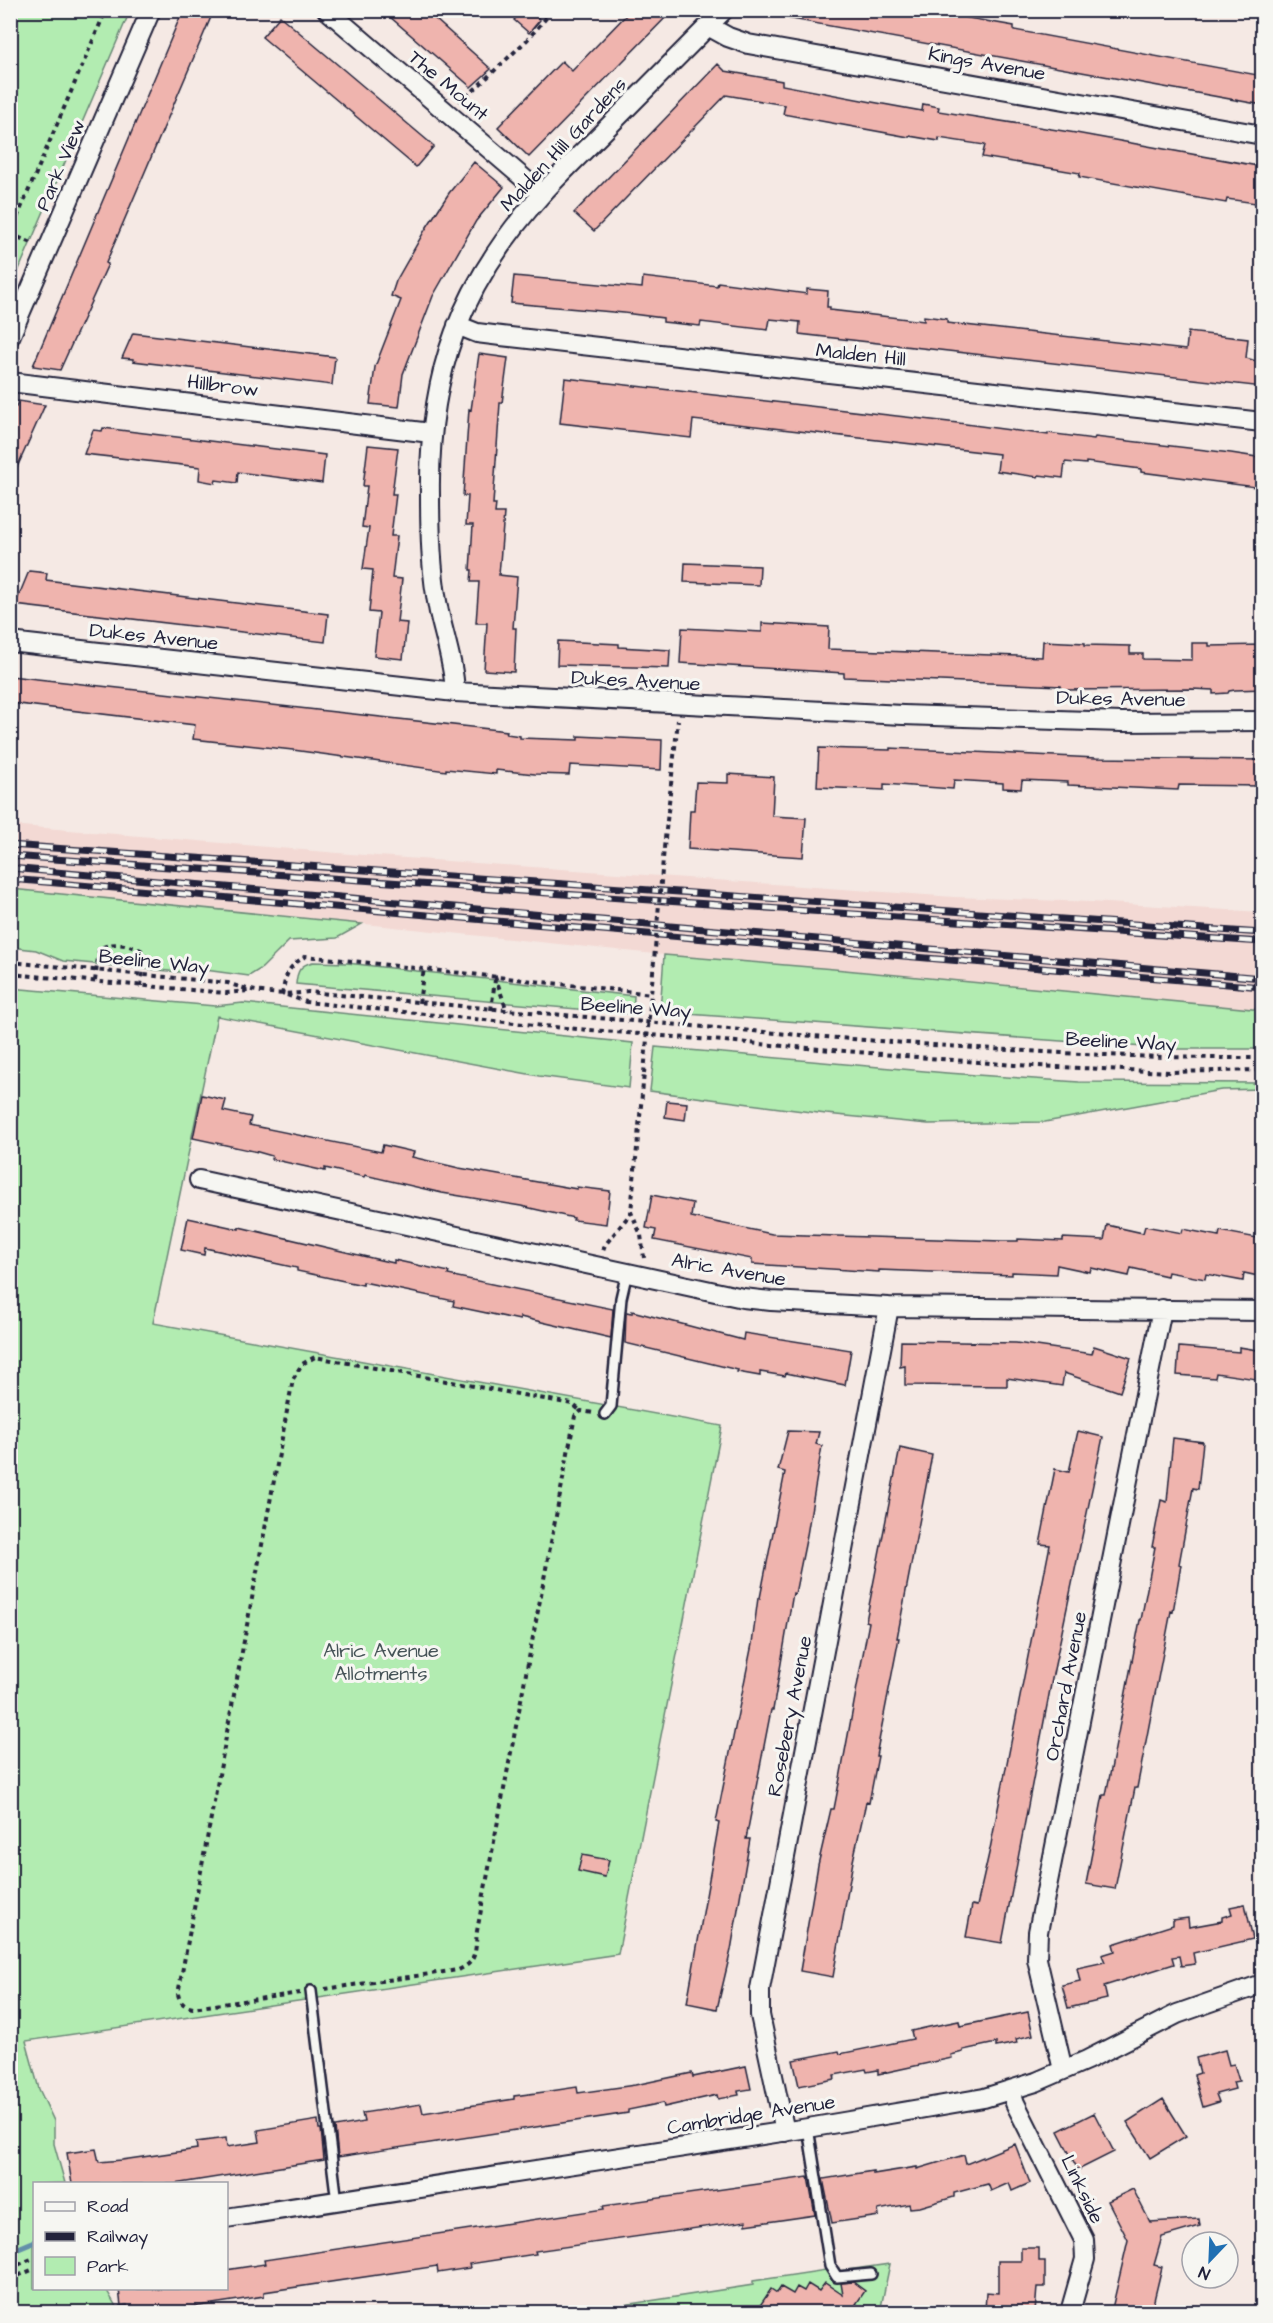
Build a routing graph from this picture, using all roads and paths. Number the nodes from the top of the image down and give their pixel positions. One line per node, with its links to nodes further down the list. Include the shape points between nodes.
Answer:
1 (106, 10): 10 (path)
2 (151, 10): 12 (street, Park View)
3 (327, 10): 7 (street, The Mount)
4 (553, 10): 7 (path)
5 (724, 10): 6 (street, Malden Hill Gardens)
6 (708, 26): 8 (street, Kings Avenue, via 748,44); 9 (street, Malden Hill Gardens)
7 (449, 114): 9 (street, The Mount)
8 (1263, 135)
9 (542, 194): 11 (street, Malden Hill Gardens, via 495,255)
10 (10, 234)
11 (456, 325): 14 (street, Malden Hill, via 477,333 513,338); 15 (street, Malden Hill Gardens, via 438,386)
12 (10, 338)
13 (10, 382): 15 (street, Hillbrow)
14 (1263, 422)
15 (430, 433): 17 (street, Malden Hill Gardens, via 432,562)
16 (10, 642): 17 (street, Dukes Avenue)
17 (455, 692): 18 (street, Dukes Avenue)
18 (679, 705): 19 (street, Dukes Avenue, via 1122,722); 29 (path, bridge)
19 (1263, 721)
20 (10, 962): 22 (path, Beeline Way)
21 (424, 968): 25 (path); 30 (path, via 306,956 292,964 285,977); 31 (path)
22 (97, 970): 24 (path, Beeline Way); 24 (path, via 99,950 108,944 141,950); 26 (path)
23 (10, 974): 26 (path)
24 (142, 974): 27 (path); 28 (path, Beeline Way, via 228,983)
25 (495, 976): 29 (path); 32 (path); 33 (path)
26 (95, 981): 27 (path)
27 (141, 986): 28 (path, via 226,993)
28 (248, 990): 30 (path, Beeline Way)
29 (652, 994): 37 (path, bridge)
30 (284, 995): 31 (path, Beeline Way, via 308,992); 35 (path, via 306,1002 554,1027 1014,1065 1170,1072)
31 (419, 1003): 32 (path, Beeline Way)
32 (491, 1010): 33 (path, Beeline Way)
33 (507, 1011): 34 (path, Beeline Way, via 1035,1052 1169,1059)
34 (1263, 1058)
35 (1263, 1070)
36 (199, 1180): 38 (street, Alric Avenue)
37 (631, 1212): 38 (path, via 605,1245); 40 (path, via 641,1235)
38 (598, 1266): 39 (street, Alric Avenue)
39 (627, 1272): 40 (street, Alric Avenue); 45 (lane, via 611,1406)
40 (646, 1277): 41 (street, Alric Avenue, via 743,1298)
41 (889, 1307): 42 (street, Alric Avenue); 51 (street, Rosebery Avenue, via 760,1989 760,2015)
42 (1162, 1310): 43 (street, Alric Avenue); 48 (street, Orchard Avenue, via 1038,1932 1037,1959)
43 (1263, 1311)
44 (581, 1411): 45 (path); 47 (path, via 575,1416 474,1956 469,1965 458,1970); 47 (path, via 572,1404 315,1357 302,1364 293,1379 178,1994 179,2001 193,2008)
45 (605, 1414)
46 (1263, 1984): 48 (street, Cambridge Avenue, via 1177,2014)
47 (311, 1991): 52 (lane)
48 (1063, 2070): 49 (street, Cambridge Avenue)
49 (1011, 2091): 50 (street, Cambridge Avenue); 59 (street, Linkside, via 1084,2241 1085,2259)
50 (808, 2128): 51 (street, Cambridge Avenue); 57 (lane, via 830,2266 837,2277)
51 (785, 2132): 52 (street, Cambridge Avenue)
52 (337, 2202): 53 (street, Cambridge Avenue)
53 (228, 2218)
54 (33, 2258): 55 (path)
55 (10, 2268)
56 (33, 2269): 58 (path)
57 (871, 2274)
58 (10, 2279)
59 (1070, 2313)

